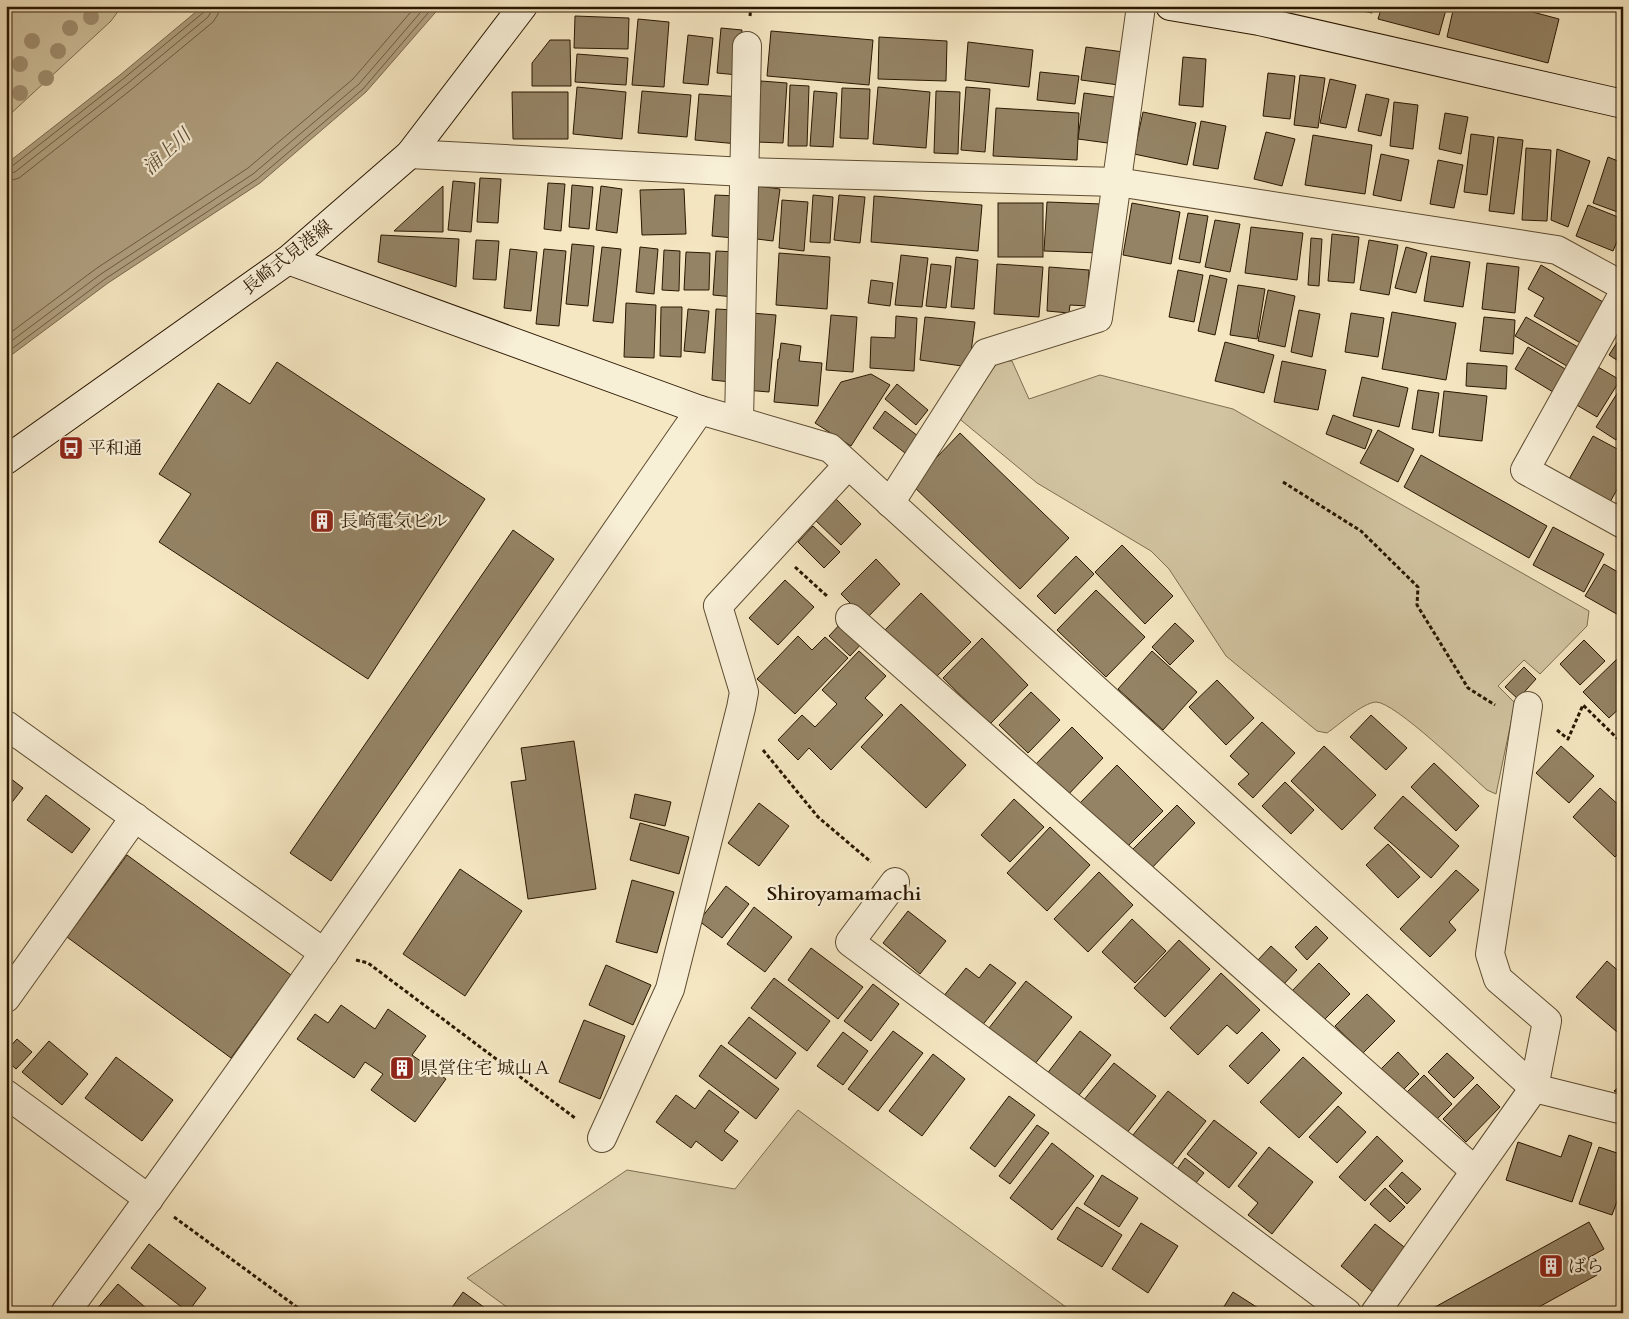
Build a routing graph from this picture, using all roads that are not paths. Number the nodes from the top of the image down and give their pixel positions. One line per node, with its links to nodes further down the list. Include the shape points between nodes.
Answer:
1 (523, 6): 7 (street, 長崎式見港線)
2 (1141, 6): 9 (street)
3 (1170, 6): 4 (street)
4 (1261, 14): 6 (street)
5 (747, 46): 8 (street)
6 (1623, 104)
7 (410, 154): 8 (street); 10 (street, 長崎式見港線)
8 (745, 172): 9 (street); 14 (street)
9 (1117, 182): 11 (street, via 1557,250); 17 (street, via 1098,318 986,353)
10 (288, 260): 13 (street); 15 (street, 長崎式見港線)
11 (1623, 286)
12 (1623, 294): 18 (street, via 1525,470)
13 (700, 410): 14 (street); 24 (street)
14 (739, 421): 16 (street, via 830,448)
15 (6, 460)
16 (848, 465): 17 (street); 29 (street, via 718,606 744,692 670,989)
17 (890, 503): 26 (street)
18 (1623, 524)
19 (850, 618): 30 (street)
20 (1527, 715): 26 (street, via 1490,954 1498,979 1547,1021)
21 (6, 725): 22 (street)
22 (135, 817): 24 (street); 25 (street)
23 (894, 882): 33 (street, via 850,942)
24 (324, 953): 31 (street)
25 (6, 998)
26 (1534, 1088): 28 (street); 30 (street)
27 (6, 1094): 31 (street)
28 (1623, 1110)
29 (602, 1138)
30 (1475, 1171): 34 (street)
31 (149, 1199): 32 (street)
32 (65, 1313)
33 (1347, 1313)
34 (1375, 1313)

